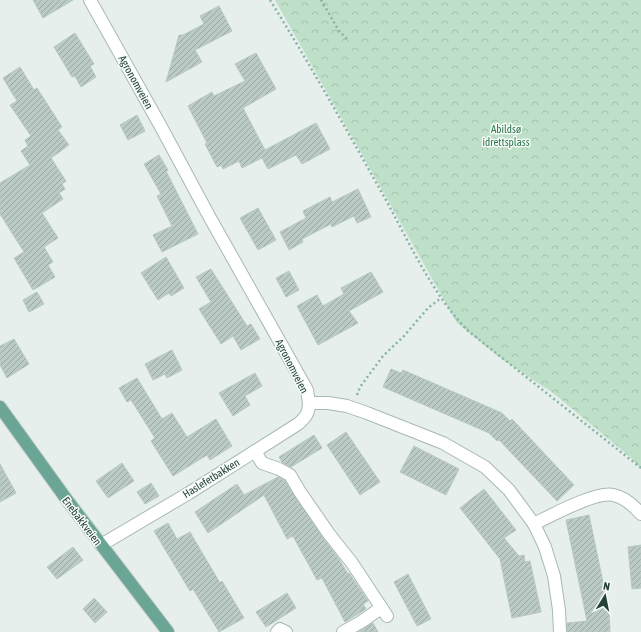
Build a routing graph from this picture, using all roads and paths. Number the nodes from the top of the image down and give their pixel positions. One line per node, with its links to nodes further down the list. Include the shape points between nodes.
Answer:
1 (90, 0): 7 (street, Agronomveien, via 307,390)
2 (270, 0): 5 (path)
3 (321, 0): 4 (path)
4 (348, 40)
5 (440, 298): 6 (path, via 383,356 360,387); 10 (path, via 467,330)
6 (356, 397)
7 (309, 403): 9 (street, Haslefetbakken, via 307,416 298,424); 12 (street, Agronomveien, via 347,406 443,444 485,467 509,490)
8 (0, 407): 13 (main road, Enebakkveien)
9 (255, 451): 13 (street, Haslefetbakken); 17 (street, via 262,463 290,475 384,612)
10 (641, 468)
11 (641, 514): 12 (street, via 635,507 612,494 602,495 550,515)
12 (534, 524): 18 (street, Agronomveien, via 545,547 554,576)
13 (101, 545): 14 (main road, Enebakkveien)
14 (168, 632)
15 (276, 632): 16 (street)
16 (286, 632)
17 (343, 632)
18 (560, 632)

